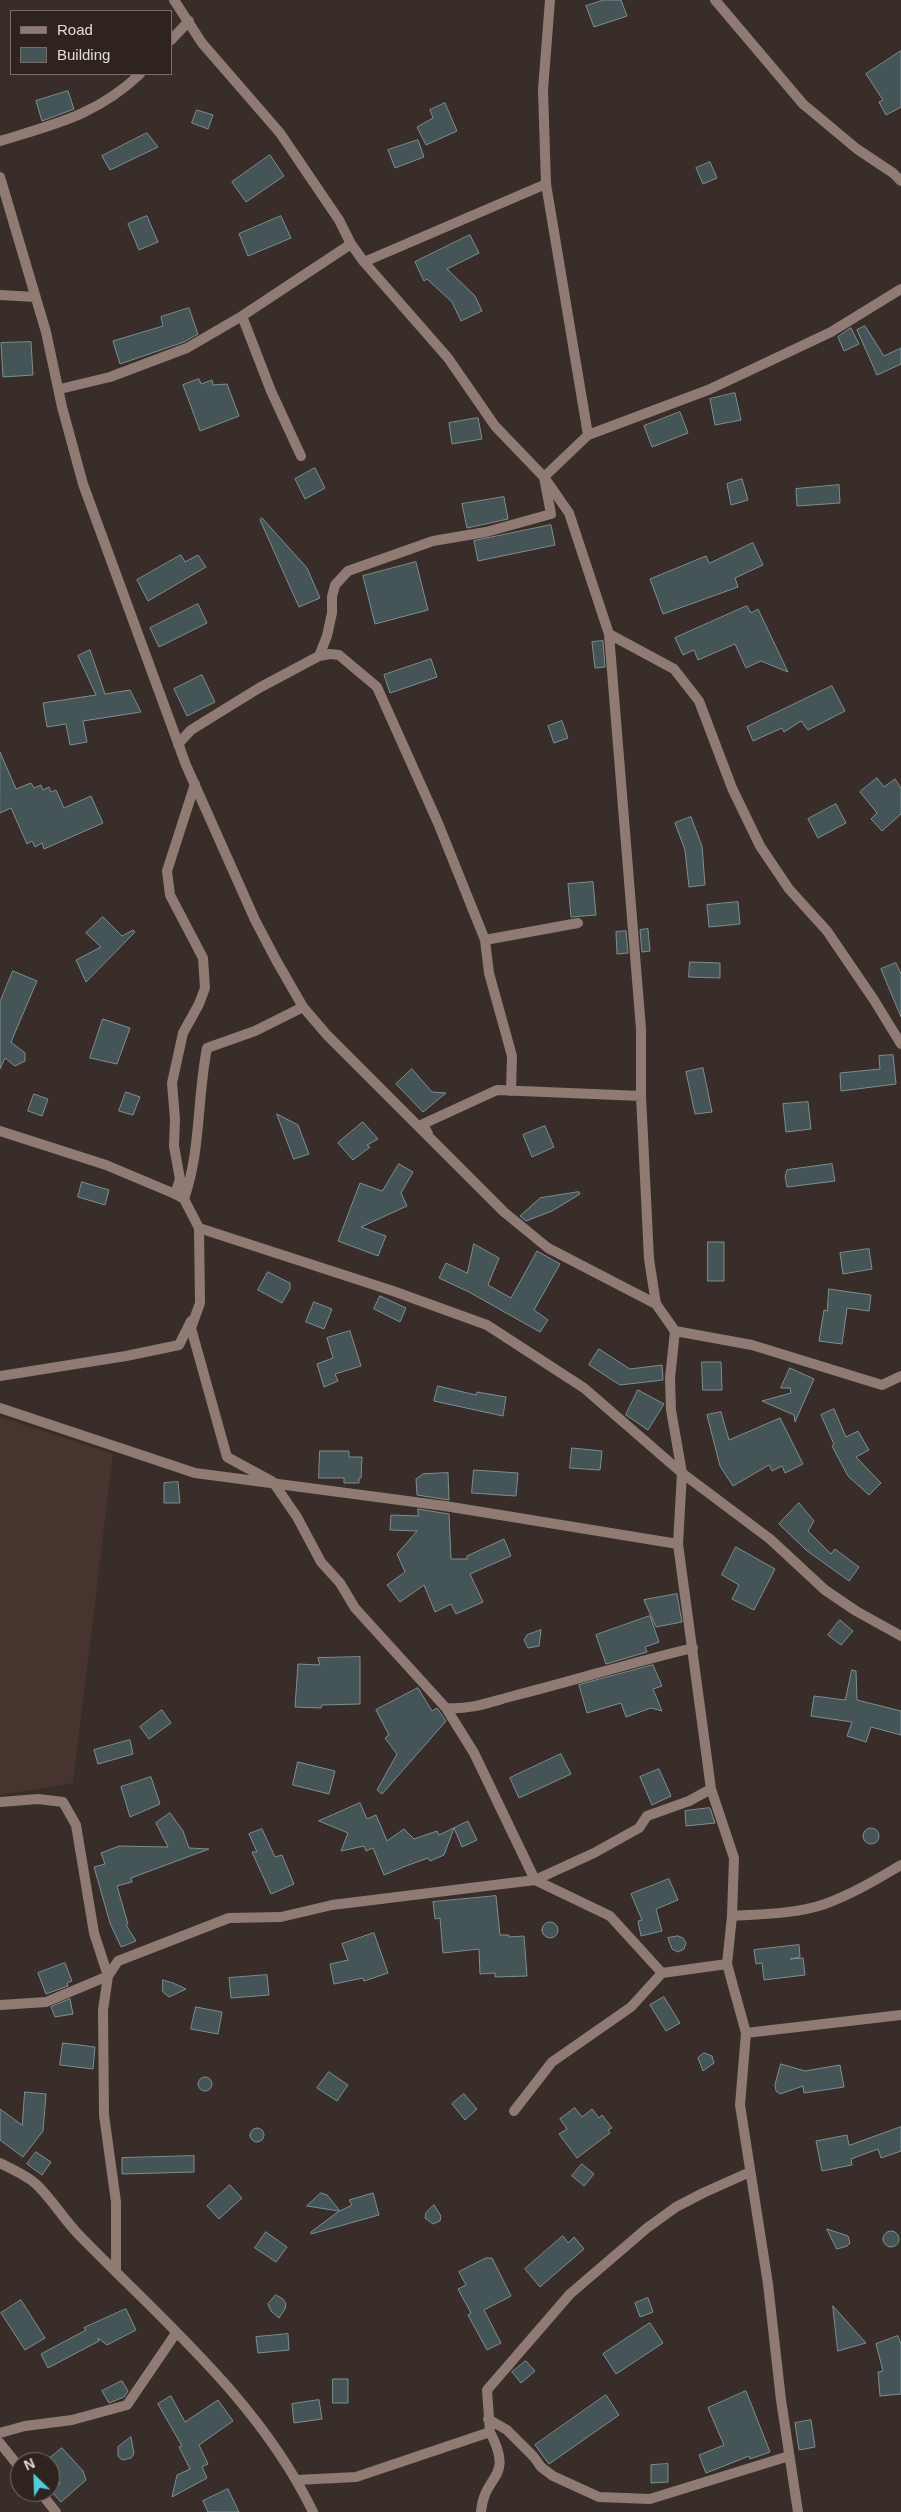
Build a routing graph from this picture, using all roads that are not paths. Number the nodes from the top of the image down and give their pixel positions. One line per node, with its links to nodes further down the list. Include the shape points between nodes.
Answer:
1 (174, 0): 4 (street)
2 (550, 0): 10 (street, via 543,90)
3 (715, 0): 9 (street, via 803,104)
4 (189, 21): 5 (street); 11 (street, via 202,43 280,133 339,220)
5 (172, 39)
6 (139, 75): 7 (street, via 120,93 80,115)
7 (0, 141)
8 (0, 177): 15 (street)
9 (901, 181)
10 (546, 184): 12 (street); 18 (street)
11 (351, 244): 12 (street); 16 (street)
12 (364, 262): 20 (street, via 448,358 495,426)
13 (901, 289): 18 (street, via 830,332 766,363 708,390)
14 (0, 295): 15 (street)
15 (35, 297): 17 (street)
16 (242, 316): 17 (street, via 187,348 110,377 60,389); 19 (street)
17 (59, 392): 23 (street, via 83,484)
18 (588, 435): 20 (street)
19 (301, 456)
20 (544, 477): 21 (street, via 569,513); 22 (street, via 550,514 486,532 433,541 348,571 335,585 327,636)
21 (608, 634): 28 (street, via 674,669 699,701 732,788 760,846 789,889 827,932); 30 (street, via 641,1029)
22 (319, 656): 23 (street, via 191,730 178,744); 26 (street, via 339,655 376,686 438,823)
23 (186, 765): 24 (street)
24 (195, 784): 27 (street, via 255,920); 33 (street, via 167,871 170,895 203,958 206,988 183,1034 172,1083)
25 (578, 923): 26 (street)
26 (485, 940): 29 (street, via 488,972 512,1056)
27 (303, 1007): 32 (street, via 327,1036); 33 (street, via 255,1031 207,1048 192,1174)
28 (901, 1044)
29 (511, 1091): 30 (street); 32 (street, via 497,1090 423,1124)
30 (641, 1096): 36 (street, via 645,1208)
31 (0, 1131): 33 (street, via 106,1165)
32 (430, 1139): 36 (street, via 504,1212 548,1248)
33 (179, 1197): 34 (street)
34 (199, 1228): 35 (street); 41 (street, via 487,1325 584,1388)
35 (200, 1303): 38 (street, via 179,1345); 42 (street, via 191,1328 227,1457)
36 (656, 1304): 37 (street)
37 (675, 1331): 39 (street, via 752,1345 882,1385); 41 (street, via 670,1378 671,1410)
38 (0, 1376)
39 (901, 1376)
40 (0, 1408): 42 (street, via 195,1473)
41 (682, 1473): 43 (street); 44 (street, via 770,1539 825,1590)
42 (273, 1482): 43 (street); 46 (street, via 297,1517 321,1562 340,1583 355,1608)
43 (678, 1544): 45 (street)
44 (901, 1636)
45 (693, 1648): 46 (street, via 464,1710); 47 (street)
46 (446, 1708): 50 (street, via 474,1753)
47 (711, 1789): 50 (street, via 689,1801 647,1816 639,1828); 51 (street, via 734,1858)
48 (0, 1802): 54 (street, via 38,1799 63,1802 76,1825 94,1933)
49 (901, 1865): 51 (street, via 861,1889 823,1905)
50 (535, 1880): 53 (street, via 610,1916); 54 (street, via 332,1904 281,1917 229,1918 118,1961)
51 (732, 1916): 52 (street)
52 (727, 1964): 53 (street); 57 (street)
53 (662, 1973): 58 (street, via 631,2007 552,2062)
54 (108, 1976): 55 (street, via 46,2002); 61 (street, via 103,2010 104,2115 116,2202)
55 (0, 2005)
56 (901, 2015): 57 (street)
57 (746, 2033): 60 (street, via 740,2105)
58 (514, 2111)
59 (0, 2163): 61 (street, via 35,2183 80,2236)
60 (750, 2172): 63 (street, via 676,2207 570,2294 487,2390); 68 (street, via 768,2284)
61 (116, 2270): 62 (street)
62 (176, 2334): 65 (street, via 127,2405 72,2420); 69 (street, via 233,2392)
63 (488, 2419): 64 (street); 68 (street, via 507,2430 553,2476 599,2497 650,2499)
64 (490, 2432): 69 (street, via 356,2476); 73 (street, via 499,2450 500,2470 485,2494)
65 (0, 2433)
66 (0, 2443): 67 (street)
67 (10, 2456)
68 (789, 2456): 74 (street)
69 (298, 2480): 72 (street)
70 (48, 2502): 71 (street)
71 (56, 2512)
72 (313, 2512)
73 (481, 2512)
74 (798, 2512)

